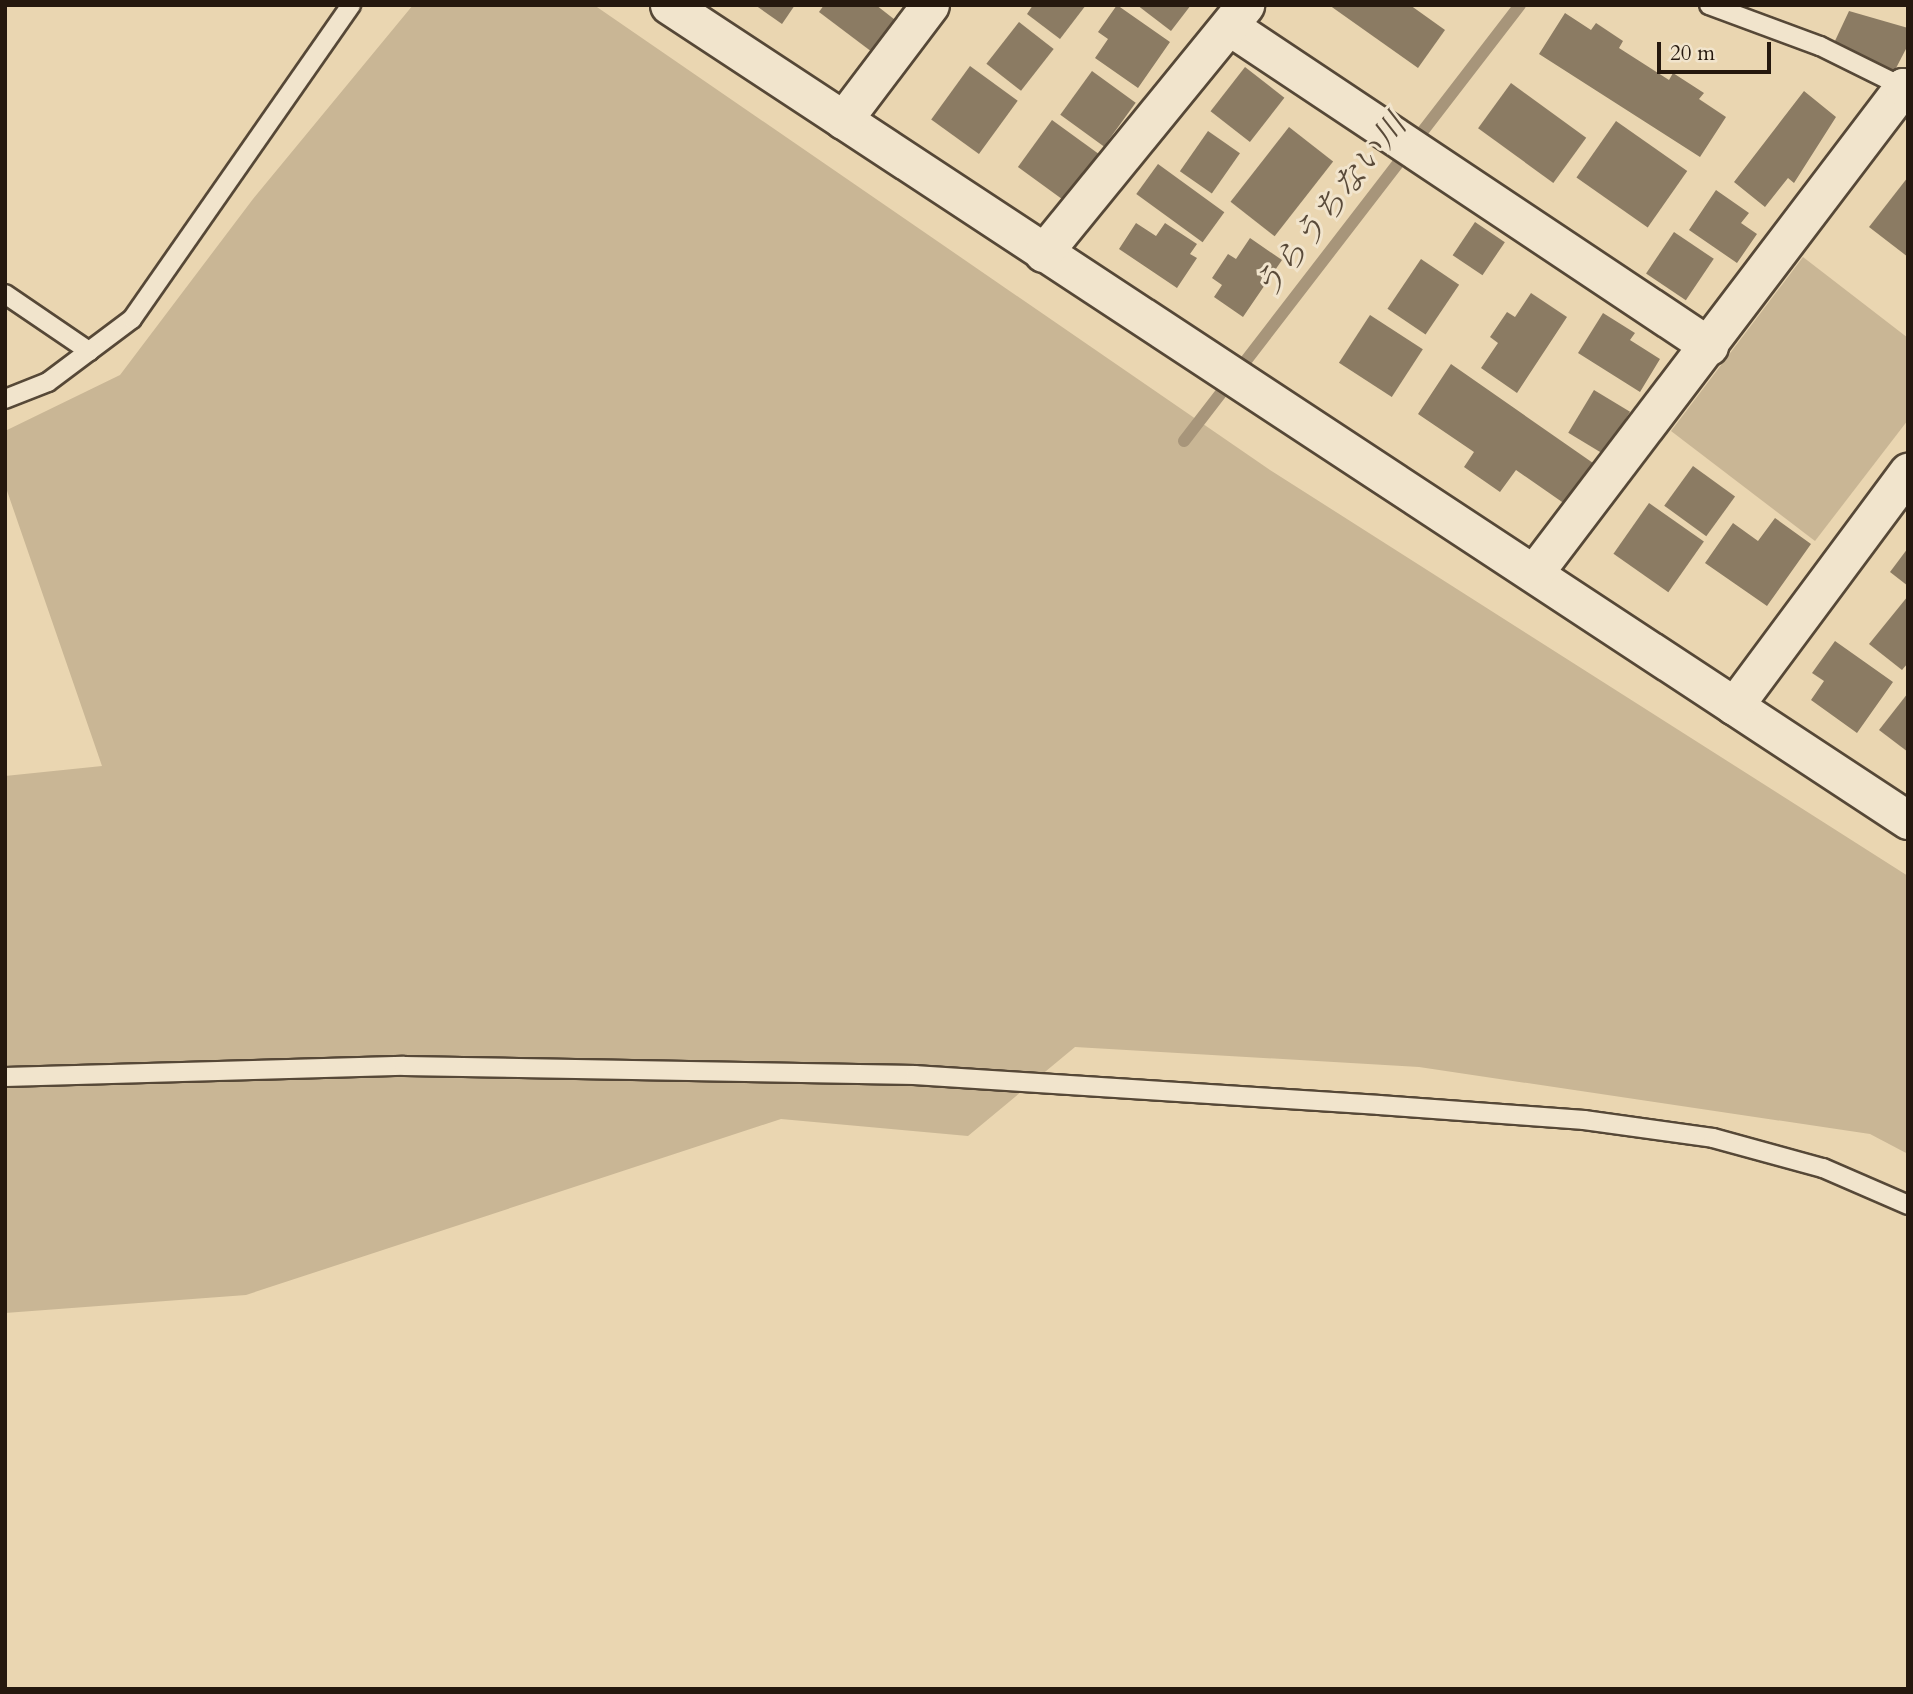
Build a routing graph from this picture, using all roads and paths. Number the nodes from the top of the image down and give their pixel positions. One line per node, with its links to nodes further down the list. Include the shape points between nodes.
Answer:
1 (351, 5): 11 (lane, via 132,319)
2 (669, 5): 7 (street)
3 (930, 5): 7 (street)
4 (1709, 5): 6 (lane, via 1819,46)
5 (1237, 16): 8 (street); 10 (street, via 1391,137)
6 (1905, 89): 10 (street)
7 (843, 120): 8 (street)
8 (1043, 253): 14 (street)
9 (5, 294): 11 (lane)
10 (1709, 346): 14 (street)
11 (89, 351): 12 (lane, via 48,382)
12 (5, 399)
13 (1908, 472): 15 (street)
14 (1534, 573): 15 (street)
15 (1734, 706): 16 (street)
16 (1908, 820)
17 (5, 1077): 18 (lane, via 404,1066 901,1075 1379,1105 1584,1120 1713,1138 1823,1168)
18 (1908, 1205)

